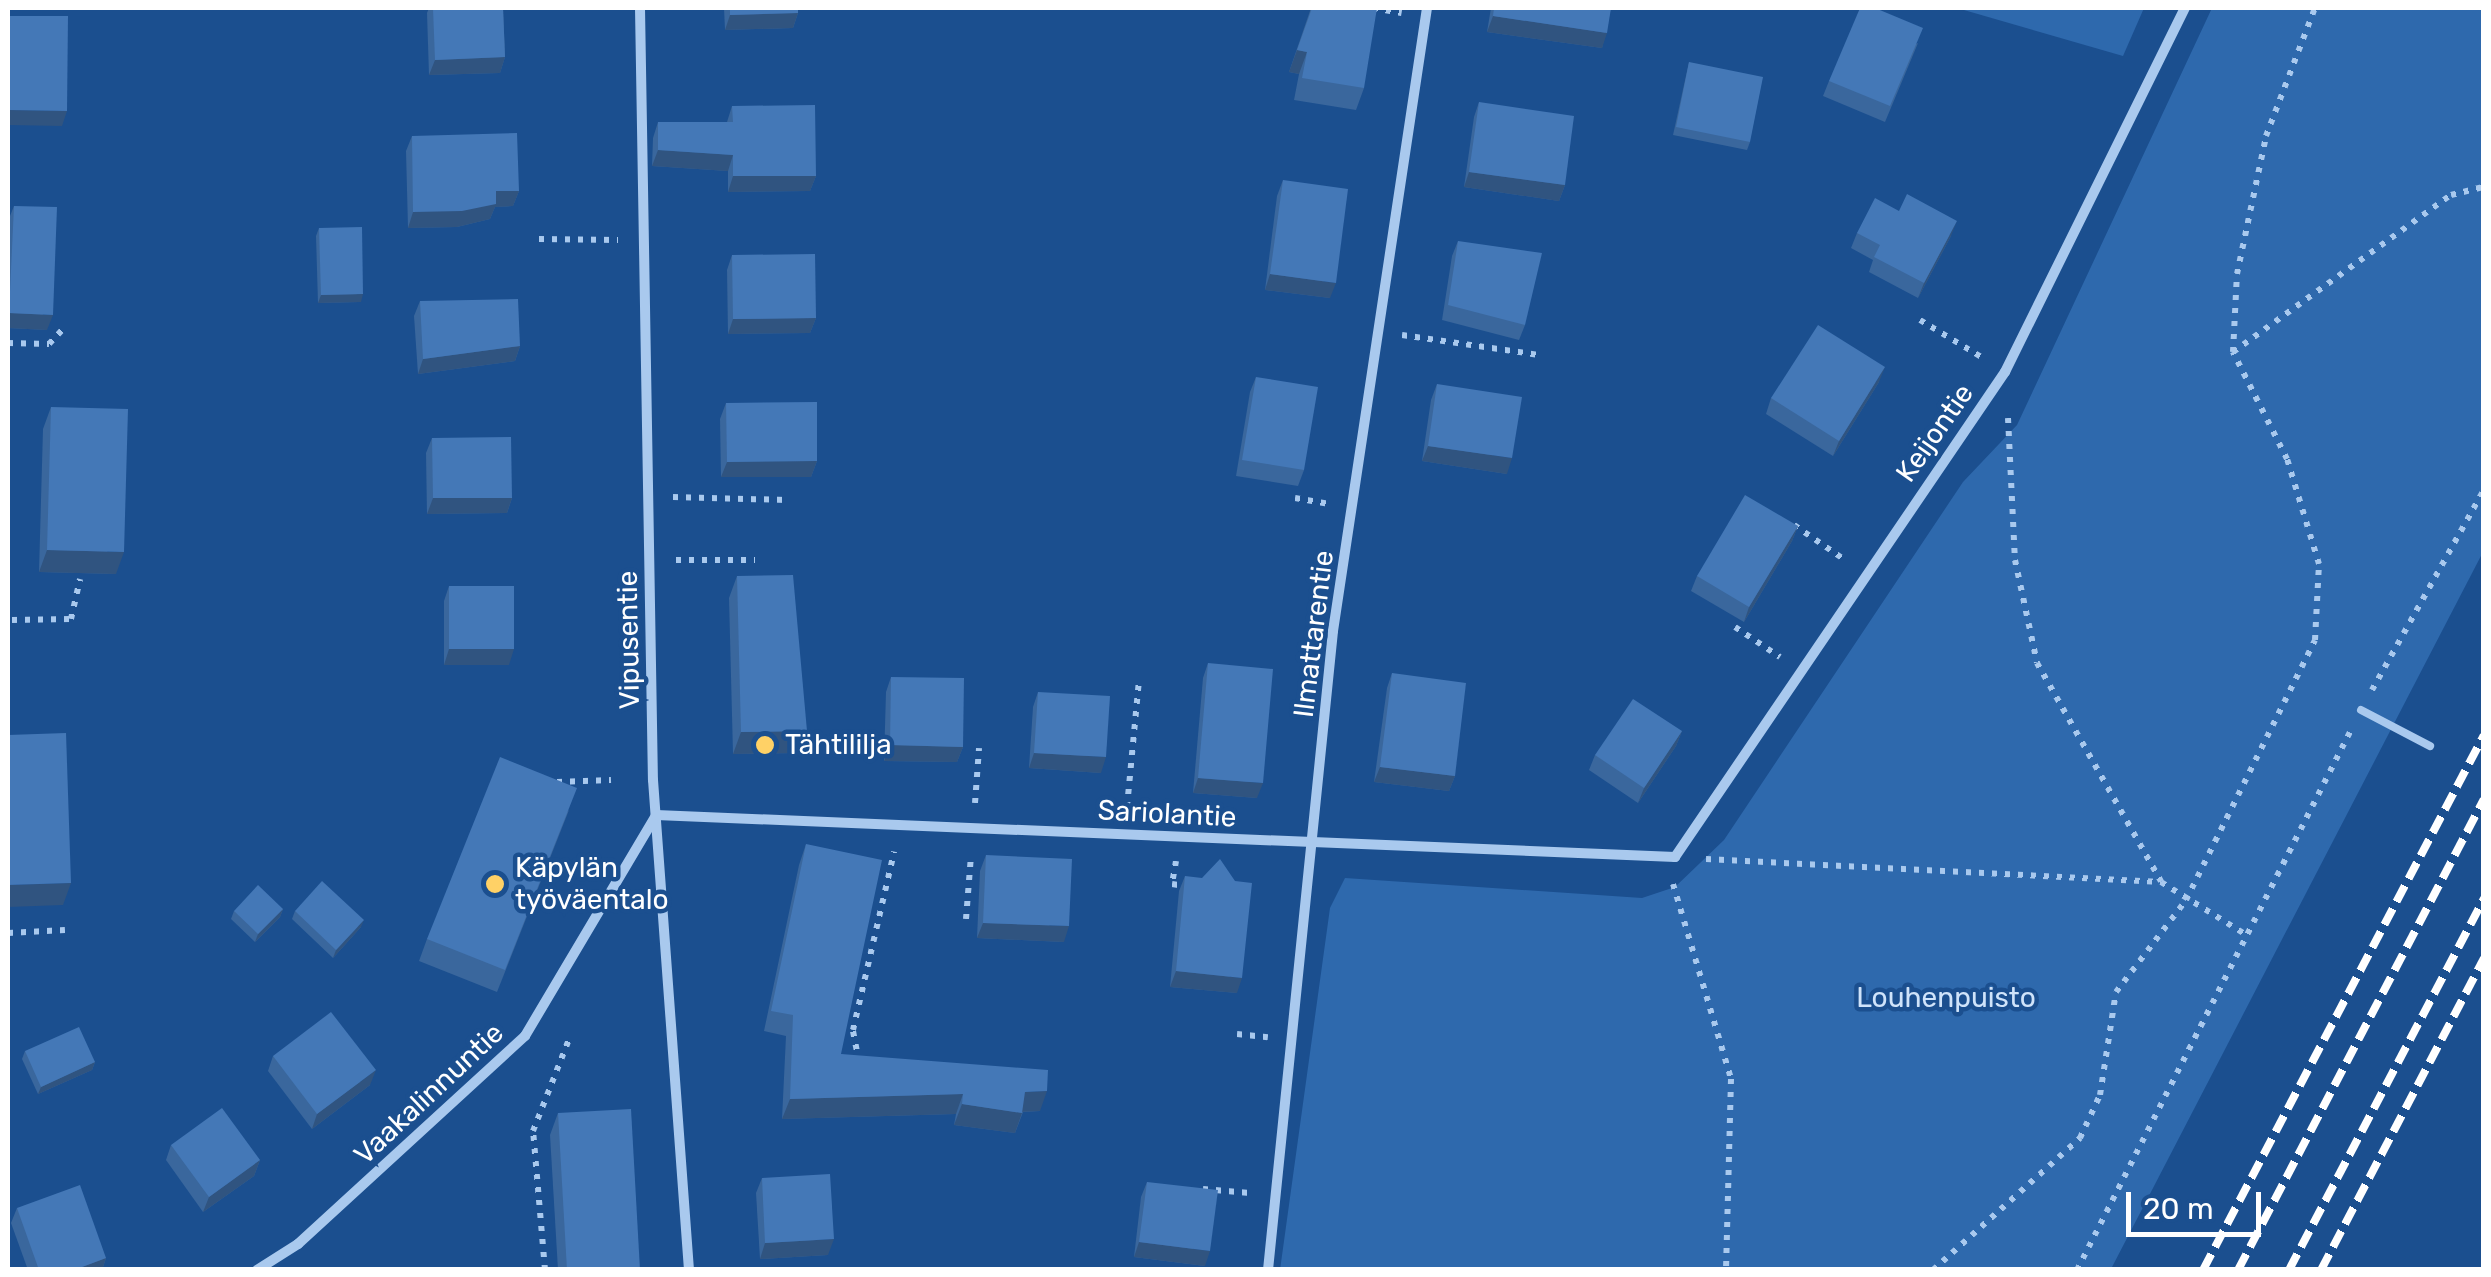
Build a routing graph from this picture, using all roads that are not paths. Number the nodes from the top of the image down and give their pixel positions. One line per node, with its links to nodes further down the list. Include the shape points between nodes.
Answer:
1 (640, 8): 6 (street, Vipusentie)
2 (1427, 8): 7 (street, Ilmattarentie, via 1334,632)
3 (2186, 8): 8 (street, Keijontie, via 2005,372)
4 (2362, 710): 5 (lane)
5 (2430, 746)
6 (656, 815): 7 (street, Sariolantie, via 895,821); 9 (street, Vaakalinnuntie, via 525,1036 298,1244); 10 (street, Vipusentie)
7 (1315, 846): 8 (street, Sariolantie); 11 (street, Ilmattarentie)
8 (1675, 857)
9 (256, 1270)
10 (689, 1270)
11 (1268, 1270)

